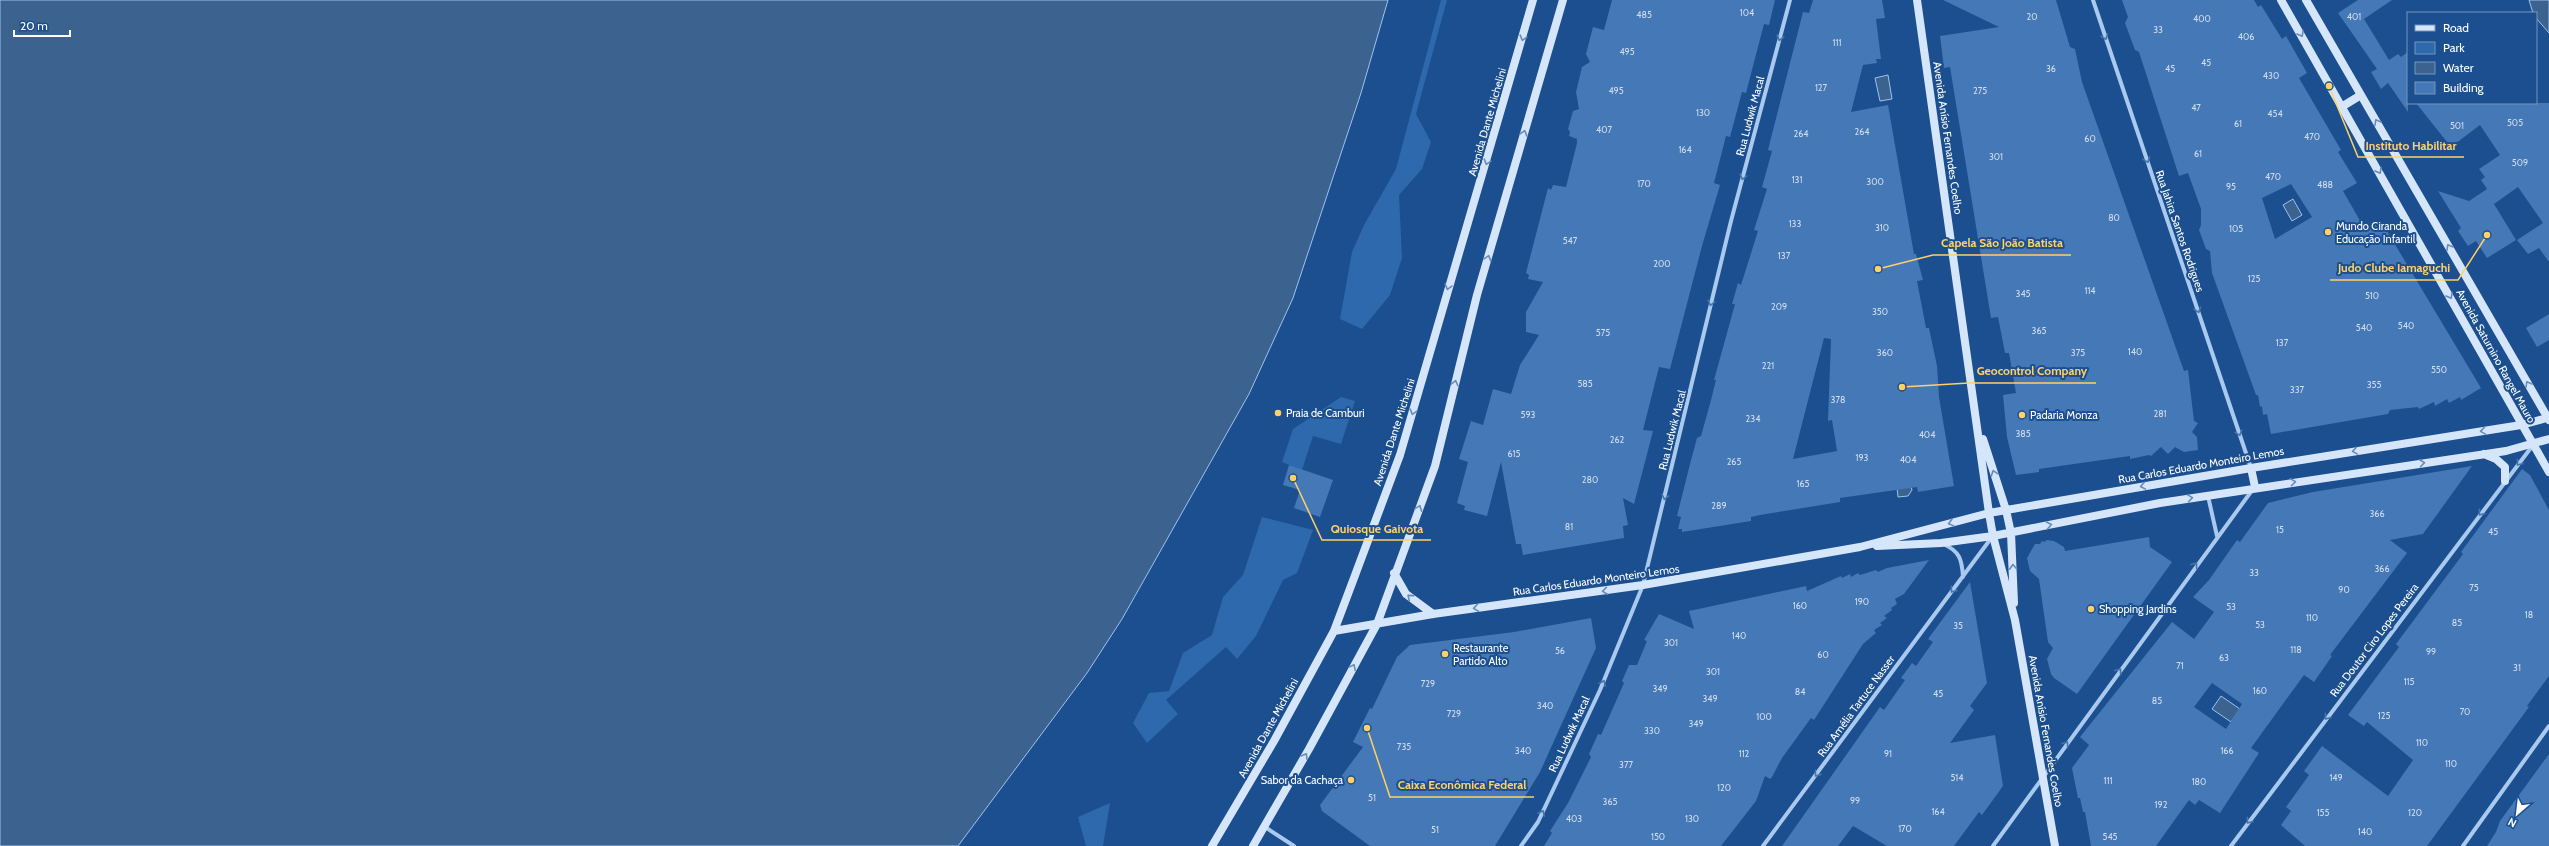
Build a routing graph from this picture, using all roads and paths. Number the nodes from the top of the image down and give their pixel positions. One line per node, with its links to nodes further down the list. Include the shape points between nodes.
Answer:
1 (1533, 0): 34 (street, Avenida Dante Michelini, one-way to 34, via 1400,455)
2 (1563, 0): 28 (street, one-way to 2, via 1435,466 1477,295)
3 (1790, 0): 30 (street, Rua Ludwik Macal, one-way to 30, via 1731,222)
4 (1917, 0): 11 (street, Avenida Anísio Fernandes Coelho)
5 (2093, 0): 16 (street, Rua Jahira Santos Rodrigues, one-way to 16)
6 (2281, 0): 9 (street, Avenida Saturnino Rangel Mauro, one-way to 9)
7 (2306, 0): 8 (street, Avenida Saturnino Rangel Mauro)
8 (2361, 95): 9 (street); 10 (street, Avenida Saturnino Rangel Mauro, one-way to 8)
9 (2343, 106): 12 (street, Avenida Saturnino Rangel Mauro, one-way to 12)
10 (2548, 419): 12 (street, Rua Carlos Eduardo Monteiro Lemos)
11 (1977, 421): 21 (street, Avenida Anísio Fernandes Coelho, one-way to 11); 22 (street, Avenida Anísio Fernandes Coelho)
12 (2522, 425): 14 (street, Avenida Saturnino Rangel Mauro); 16 (street, Rua Carlos Eduardo Monteiro Lemos, one-way to 16)
13 (2549, 439): 14 (street, Rua Carlos Eduardo Monteiro Lemos)
14 (2533, 445): 15 (street, Rua Carlos Eduardo Monteiro Lemos); 17 (street, Avenida Saturnino Rangel Mauro); 18 (street, Rua Doutor Ciro Lopes Pereira, one-way to 18)
15 (2483, 454): 18 (street, via 2505,466); 19 (street, Rua Carlos Eduardo Monteiro Lemos, one-way to 15)
16 (2251, 468): 19 (street); 21 (street, Rua Carlos Eduardo Monteiro Lemos, one-way to 21)
17 (2549, 472)
18 (2505, 481): 45 (street, Rua Doutor Ciro Lopes Pereira, one-way to 45)
19 (2255, 487): 20 (street, Rua Carlos Eduardo Monteiro Lemos); 25 (street)
20 (2208, 495): 23 (street, Rua Carlos Eduardo Monteiro Lemos, one-way to 20); 25 (street)
21 (2006, 510): 22 (street, Rua Carlos Eduardo Monteiro Lemos); 23 (street, Avenida Anísio Fernandes Coelho)
22 (1989, 513): 24 (street, Avenida Anísio Fernandes Coelho); 27 (street, Rua Carlos Eduardo Monteiro Lemos, one-way to 27)
23 (2011, 533): 24 (street, Rua Carlos Eduardo Monteiro Lemos); 32 (street, Avenida Anísio Fernandes Coelho, one-way to 23)
24 (1993, 536): 26 (street, Rua Carlos Eduardo Monteiro Lemos); 29 (street, Rua Amélia Tartuce Nasser); 32 (street, Avenida Anísio Fernandes Coelho)
25 (2217, 536): 36 (street, one-way to 25)
26 (1941, 543): 27 (street, Rua Carlos Eduardo Monteiro Lemos); 29 (street, via 1954,548 1962,560)
27 (1860, 547): 30 (street, Rua Carlos Eduardo Monteiro Lemos)
28 (1394, 573): 31 (street, one-way to 28, via 1406,594); 33 (street)
29 (1963, 577): 42 (street, Rua Amélia Tartuce Nasser, one-way to 42)
30 (1644, 585): 31 (street, Rua Carlos Eduardo Monteiro Lemos, one-way to 31); 41 (street, Rua Ludwik Macal, one-way to 30, via 1538,822 1600,690)
31 (1433, 614): 33 (street, Rua Carlos Eduardo Monteiro Lemos)
32 (2015, 620): 36 (street, Avenida Anísio Fernandes Coelho)
33 (1377, 624): 34 (street, Rua Carlos Eduardo Monteiro Lemos); 37 (street, one-way to 33)
34 (1334, 631): 38 (street, Avenida Dante Michelini, via 1274,741)
35 (2549, 726): 46 (street)
36 (2043, 775): 43 (street); 44 (street, Avenida Anísio Fernandes Coelho)
37 (1265, 827): 39 (street); 40 (street)
38 (1212, 846)
39 (1253, 846)
40 (1294, 846)
41 (1521, 846)
42 (1763, 846)
43 (1992, 846)
44 (2055, 846)
45 (2231, 846)
46 (2464, 846)

